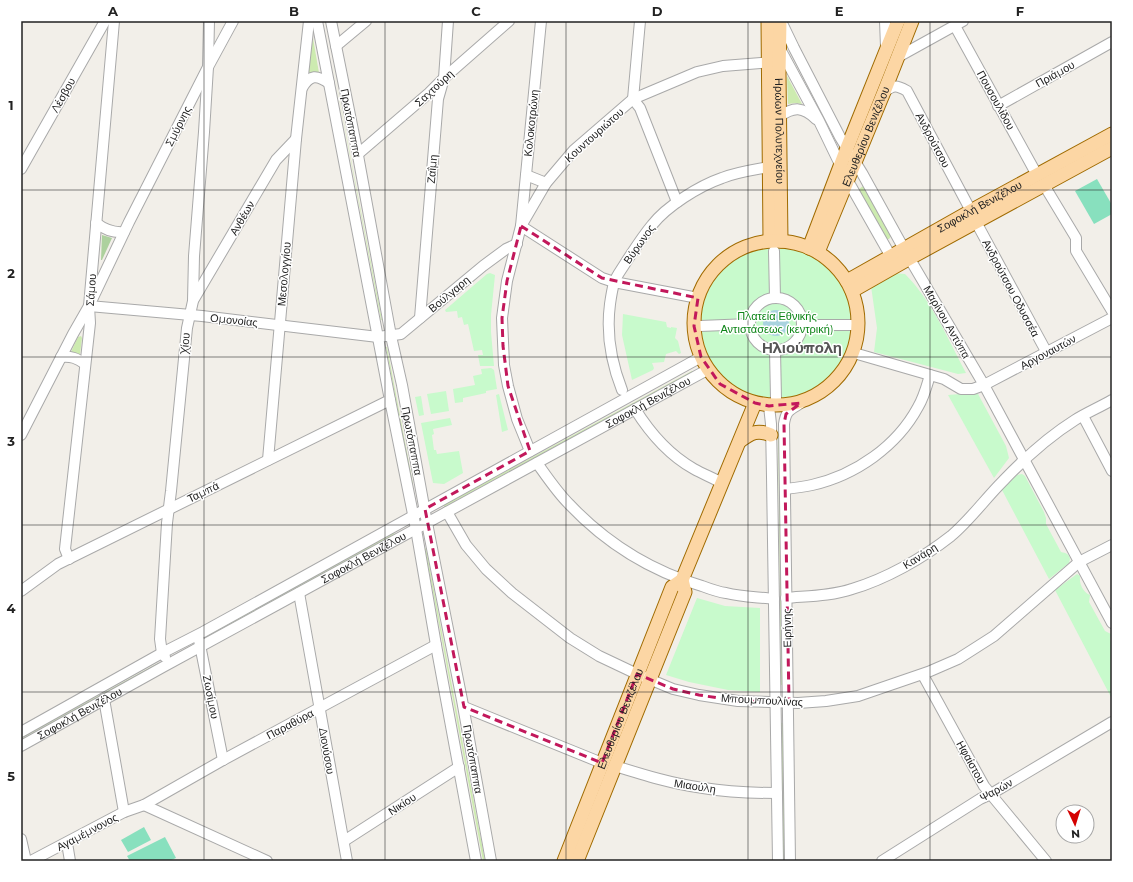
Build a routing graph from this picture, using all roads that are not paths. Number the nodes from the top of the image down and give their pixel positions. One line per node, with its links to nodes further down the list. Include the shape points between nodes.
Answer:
1 (105, 21): 42 (street, Λέσβου)
2 (114, 21): 49 (street, Σάμου)
3 (209, 21): 25 (street, Χίου)
4 (233, 21): 25 (street, Σμύρνης)
5 (309, 21): 28 (street, Μεσολογγίου)
6 (317, 21): 27 (street, Πρωτόπαππα)
7 (331, 21): 20 (street, Πρωτόπαππα)
8 (366, 21): 20 (street)
9 (448, 21): 26 (street, Ζαΐμη)
10 (509, 21): 26 (street, Σαχτούρη)
11 (541, 21): 43 (street, Κολοκοτρώνη)
12 (640, 21): 30 (street)
13 (780, 21): 21 (main road, Ηρώων Πολυτεχνείου); 36 (street, Μαρίνου Αντύπα)
14 (886, 21): 22 (street)
15 (898, 21): 22 (main road, Ελευθερίου Βενιζέλου)
16 (912, 21): 23 (main road, Ελευθερίου Βενιζέλου)
17 (767, 23): 21 (street); 24 (main road, Ηρώων Πολυτεχνείου)
18 (959, 23): 23 (street); 31 (street, Πουσουλίδου)
19 (1112, 42): 31 (street, Πριάμου)
20 (336, 46): 38 (street, Πρωτόπαππα)
21 (779, 46): 24 (main road, Ηρώων Πολυτεχνείου); 33 (street)
22 (886, 52): 36 (main road, Ελευθερίου Βενιζέλου)
23 (898, 57): 29 (main road, Ελευθερίου Βενιζέλου)
24 (774, 62): 30 (street, Κουντουριώτου, via 723,66 697,72); 32 (main road, Ηρώων Πολυτεχνείου); 41 (main road, Ηρώων Πολυτεχνείου)
25 (208, 67): 51 (street, Σμύρνης); 61 (street, Χίου)
26 (444, 78): 38 (street, Σαχτούρη); 65 (street, Ζαΐμη, via 438,99)
27 (329, 84): 28 (street, via 314,77 308,79); 73 (street, Πρωτόπαππα)
28 (302, 88): 35 (street, Μεσολογγίου)
29 (884, 92): 39 (main road, Ελευθερίου Βενιζέλου); 48 (street, Ανδρούτσου, via 898,86 907,91)
30 (633, 99): 46 (street, Κουντουριώτου, via 574,150); 47 (street, via 640,108)
31 (998, 106): 44 (street, Πουσουλίδου)
32 (779, 117): 33 (street, via 787,112 801,110); 53 (main road, Ηρώων Πολυτεχνείου)
33 (819, 122): 40 (street)
34 (1112, 134): 44 (main road, Σοφοκλή Βενιζέλου)
35 (296, 138): 61 (street, Ανθέων, via 276,160); 68 (street, Μεσολογγίου)
36 (847, 148): 39 (street, Μαρίνου Αντύπα); 40 (main road, Ελευθερίου Βενιζέλου)
37 (1112, 148): 44 (main road, Σοφοκλή Βενιζέλου)
38 (358, 154): 72 (street, Πρωτόπαππα)
39 (856, 163): 45 (main road, Ελευθερίου Βενιζέλου); 55 (street, Μαρίνου Αντύπα)
40 (840, 165): 45 (street); 54 (main road, Ελευθερίου Βενιζέλου)
41 (769, 167): 47 (street, Βύρωνος, via 722,178); 53 (main road, Ηρώων Πολυτεχνείου)
42 (21, 169)
43 (526, 175): 46 (street); 50 (street, Κολοκοτρώνη)
44 (1040, 180): 48 (main road, Σοφοκλή Βενιζέλου); 63 (street, Πουσουλίδου, via 1076,238 1076,251)
45 (848, 181): 54 (main road, Ελευθερίου Βενιζέλου); 56 (street)
46 (546, 183): 50 (street, Κουντουριώτου)
47 (677, 202): 57 (street, Βύρωνος, via 653,224)
48 (974, 217): 55 (main road, Σοφοκλή Βενιζέλου); 76 (street, Ανδρούτσου Οδυσσέα)
49 (96, 223): 51 (street, via 110,232); 62 (street, Σάμου)
50 (521, 226): 52 (street, Κουντουριώτου); 57 (street, via 602,278)
51 (124, 232): 62 (street, Σμύρνης)
52 (516, 244): 65 (street, Βούλγαρη, via 483,266); 94 (street, Κουντουριώτου, via 502,318 503,346 508,386 517,419)
53 (775, 244): 54 (main road, via 800,244); 59 (main road, via 760,242 733,253 718,265); 60 (street)
54 (813, 250): 58 (main road, via 828,258)
55 (907, 253): 56 (main road, Σοφοκλή Βενιζέλου); 82 (street, Μαρίνου Αντύπα)
56 (893, 261): 58 (main road, Σοφοκλή Βενιζέλου)
57 (614, 282): 59 (street); 83 (street, Βύρωνος, via 608,332)
58 (850, 286): 75 (main road, via 859,324)
59 (698, 298): 78 (main road, via 694,326)
60 (775, 298): 67 (street, via 767,299 759,305 751,317); 69 (street, via 786,299 796,307 801,315)
61 (193, 301): 64 (street, Χίου)
62 (89, 306): 64 (street, Ομονοίας); 77 (street, Σμύρνης); 79 (street, Σάμου, via 90,323)
63 (1112, 311)
64 (190, 315): 68 (street, Ομονοίας); 102 (street, Χίου)
65 (420, 318): 72 (street, Βούλγαρη, via 401,334)
66 (1112, 318): 76 (street, Αργοναυτών)
67 (750, 324): 71 (street); 74 (street, via 752,333 759,342 766,348)
68 (280, 325): 73 (street, Ομονοίας); 95 (street, Μεσολογγίου)
69 (802, 325): 70 (street); 74 (street, via 797,340 790,346)
70 (854, 325)
71 (700, 326)
72 (391, 336): 73 (street, Βούλγαρη); 101 (street, Πρωτόπαππα)
73 (378, 337): 84 (street, Πρωτόπαππα)
74 (775, 350): 86 (street, Ειρήνης)
75 (854, 352): 81 (street, Αργοναυτών); 88 (main road, via 843,372 831,385)
76 (1047, 353): 82 (street, Αργοναυτών)
77 (61, 357): 79 (street, via 77,358); 91 (street, Σμύρνης)
78 (701, 357): 80 (main road); 94 (street, Σοφοκλή Βενιζέλου)
79 (85, 364): 108 (street, Σάμου, via 65,549)
80 (707, 370): 87 (main road, via 736,396); 89 (street, Σοφοκλή Βενιζέλου)
81 (930, 375): 82 (street, Αργοναυτών, via 961,389 973,389); 100 (street, via 919,405 909,422 872,458 846,473 813,485)
82 (984, 385): 96 (street, Μαρίνου Αντύπα)
83 (622, 390)
84 (390, 400): 95 (street, Ταμπά); 104 (street, Πρωτόπαππα)
85 (1112, 400): 90 (street, Κανάρη)
86 (773, 402): 87 (main road); 88 (main road, via 786,405); 92 (street, Ειρήνης)
87 (755, 403): 93 (main road, Ελευθερίου Βενιζέλου)
88 (801, 403): 100 (street, Ειρήνης, via 786,414 784,424)
89 (634, 410): 97 (street, Σοφοκλή Βενιζέλου); 99 (street, via 656,438 672,453 694,469)
90 (1083, 416): 96 (street, Κανάρη, via 1052,436); 98 (street)
91 (21, 435)
92 (771, 435): 93 (main road, via 758,432); 114 (street, Ειρήνης)
93 (740, 440): 99 (main road, Ελευθερίου Βενιζέλου)
94 (530, 451): 101 (street, Σοφοκλή Βενιζέλου)
95 (268, 460): 102 (street, Ταμπά)
96 (1024, 460): 109 (street, Μαρίνου Αντύπα); 113 (street, Κανάρη, via 951,536 904,567 852,589 819,596)
97 (537, 463): 103 (street, Σοφοκλή Βενιζέλου); 110 (street, via 568,503 592,526 617,546 647,564)
98 (1112, 471)
99 (722, 482): 110 (main road, Ελευθερίου Βενιζέλου)
100 (785, 489): 113 (street, Ειρήνης)
101 (425, 509): 104 (street, Σοφοκλή Βενιζέλου); 105 (street, Πρωτόπαππα)
102 (169, 510): 108 (street, Ταμπά); 119 (street, Χίου, via 160,639)
103 (446, 512): 105 (street, Σοφοκλή Βενιζέλου); 121 (street, Μπουμπουλίνας, via 466,545 486,569 512,593 576,642)
104 (413, 516): 106 (street, Πρωτόπαππα); 116 (street, Σοφοκλή Βενιζέλου)
105 (427, 523): 106 (street, Σοφοκλή Βενιζέλου); 128 (street, Πρωτόπαππα)
106 (416, 529): 112 (street, Σοφοκλή Βενιζέλου); 117 (street, Πρωτόπαππα)
107 (1112, 545): 109 (street, Μπουμπουλίνας)
108 (69, 559): 111 (street, Ταμπά)
109 (1079, 562): 115 (street, Μαρίνου Αντύπα); 122 (street, Μπουμπουλίνας, via 994,636 958,658)
110 (682, 580): 114 (street, via 726,593); 121 (main road, Ελευθερίου Βενιζέλου, via 672,587); 123 (main road, Ελευθερίου Βενιζέλου, via 685,592)
111 (21, 591)
112 (299, 593): 118 (street, Σοφοκλή Βενιζέλου); 127 (street, Διονύσου)
113 (786, 598): 126 (street, Ειρήνης)
114 (774, 599): 125 (street, Ειρήνης)
115 (1112, 623)
116 (198, 634): 118 (street, Ζωσίμου); 119 (street, Σοφοκλή Βενιζέλου)
117 (436, 645): 127 (street, Παραθύρα); 135 (street, Πρωτόπαππα)
118 (201, 647): 120 (street, Σοφοκλή Βενιζέλου); 132 (street, Ζωσίμου)
119 (162, 653): 120 (street, Χίου); 130 (street, Σοφοκλή Βενιζέλου)
120 (169, 664): 124 (street, Σοφοκλή Βενιζέλου)
121 (637, 674): 123 (street, Μπουμπουλίνας); 133 (main road, Ελευθερίου Βενιζέλου)
122 (923, 674): 126 (street, Μπουμπουλίνας, via 858,696 826,701); 137 (street, Ηφαίστου, via 984,786)
123 (650, 680): 125 (street, Μπουμπουλίνας, via 699,695 738,701); 134 (main road, Ελευθερίου Βενιζέλου)
124 (104, 699): 131 (street, Σοφοκλή Βενιζέλου); 139 (street)
125 (776, 702): 126 (street, Μπουμπουλίνας); 136 (street, Ειρήνης)
126 (789, 702): 153 (street, Ειρήνης)
127 (320, 708): 132 (street, Παραθύρα); 141 (street, Διονύσου)
128 (464, 708): 133 (street); 151 (street, Πρωτόπαππα)
129 (1112, 722): 137 (street, Ψαρών)
130 (21, 732)
131 (21, 746)
132 (223, 760): 138 (street, Παραθύρα)
133 (602, 763): 144 (main road, Ελευθερίου Βενιζέλου)
134 (615, 766): 136 (street, Μιαούλη, via 665,781 702,788); 144 (main road, Ελευθερίου Βενιζέλου)
135 (459, 767): 141 (street, Νικίου); 150 (street, Πρωτόπαππα)
136 (777, 793): 152 (street, Ειρήνης)
137 (991, 794): 143 (street, Ψαρών); 155 (street, Ηφαίστου)
138 (144, 805): 139 (street, Αγαμέμνονος); 148 (street)
139 (124, 812): 142 (street, Αγαμέμνονος)
140 (21, 839): 145 (street)
141 (344, 841): 149 (street, Διονύσου)
142 (67, 842): 146 (street, Αγαμέμνονος); 147 (street)
143 (894, 858): 154 (street, Ψαρών)
144 (571, 860)
145 (26, 861)
146 (31, 861)
147 (70, 861)
148 (267, 861)
149 (348, 861)
150 (476, 861)
151 (491, 861)
152 (778, 861)
153 (790, 861)
154 (882, 861)
155 (1046, 861)

